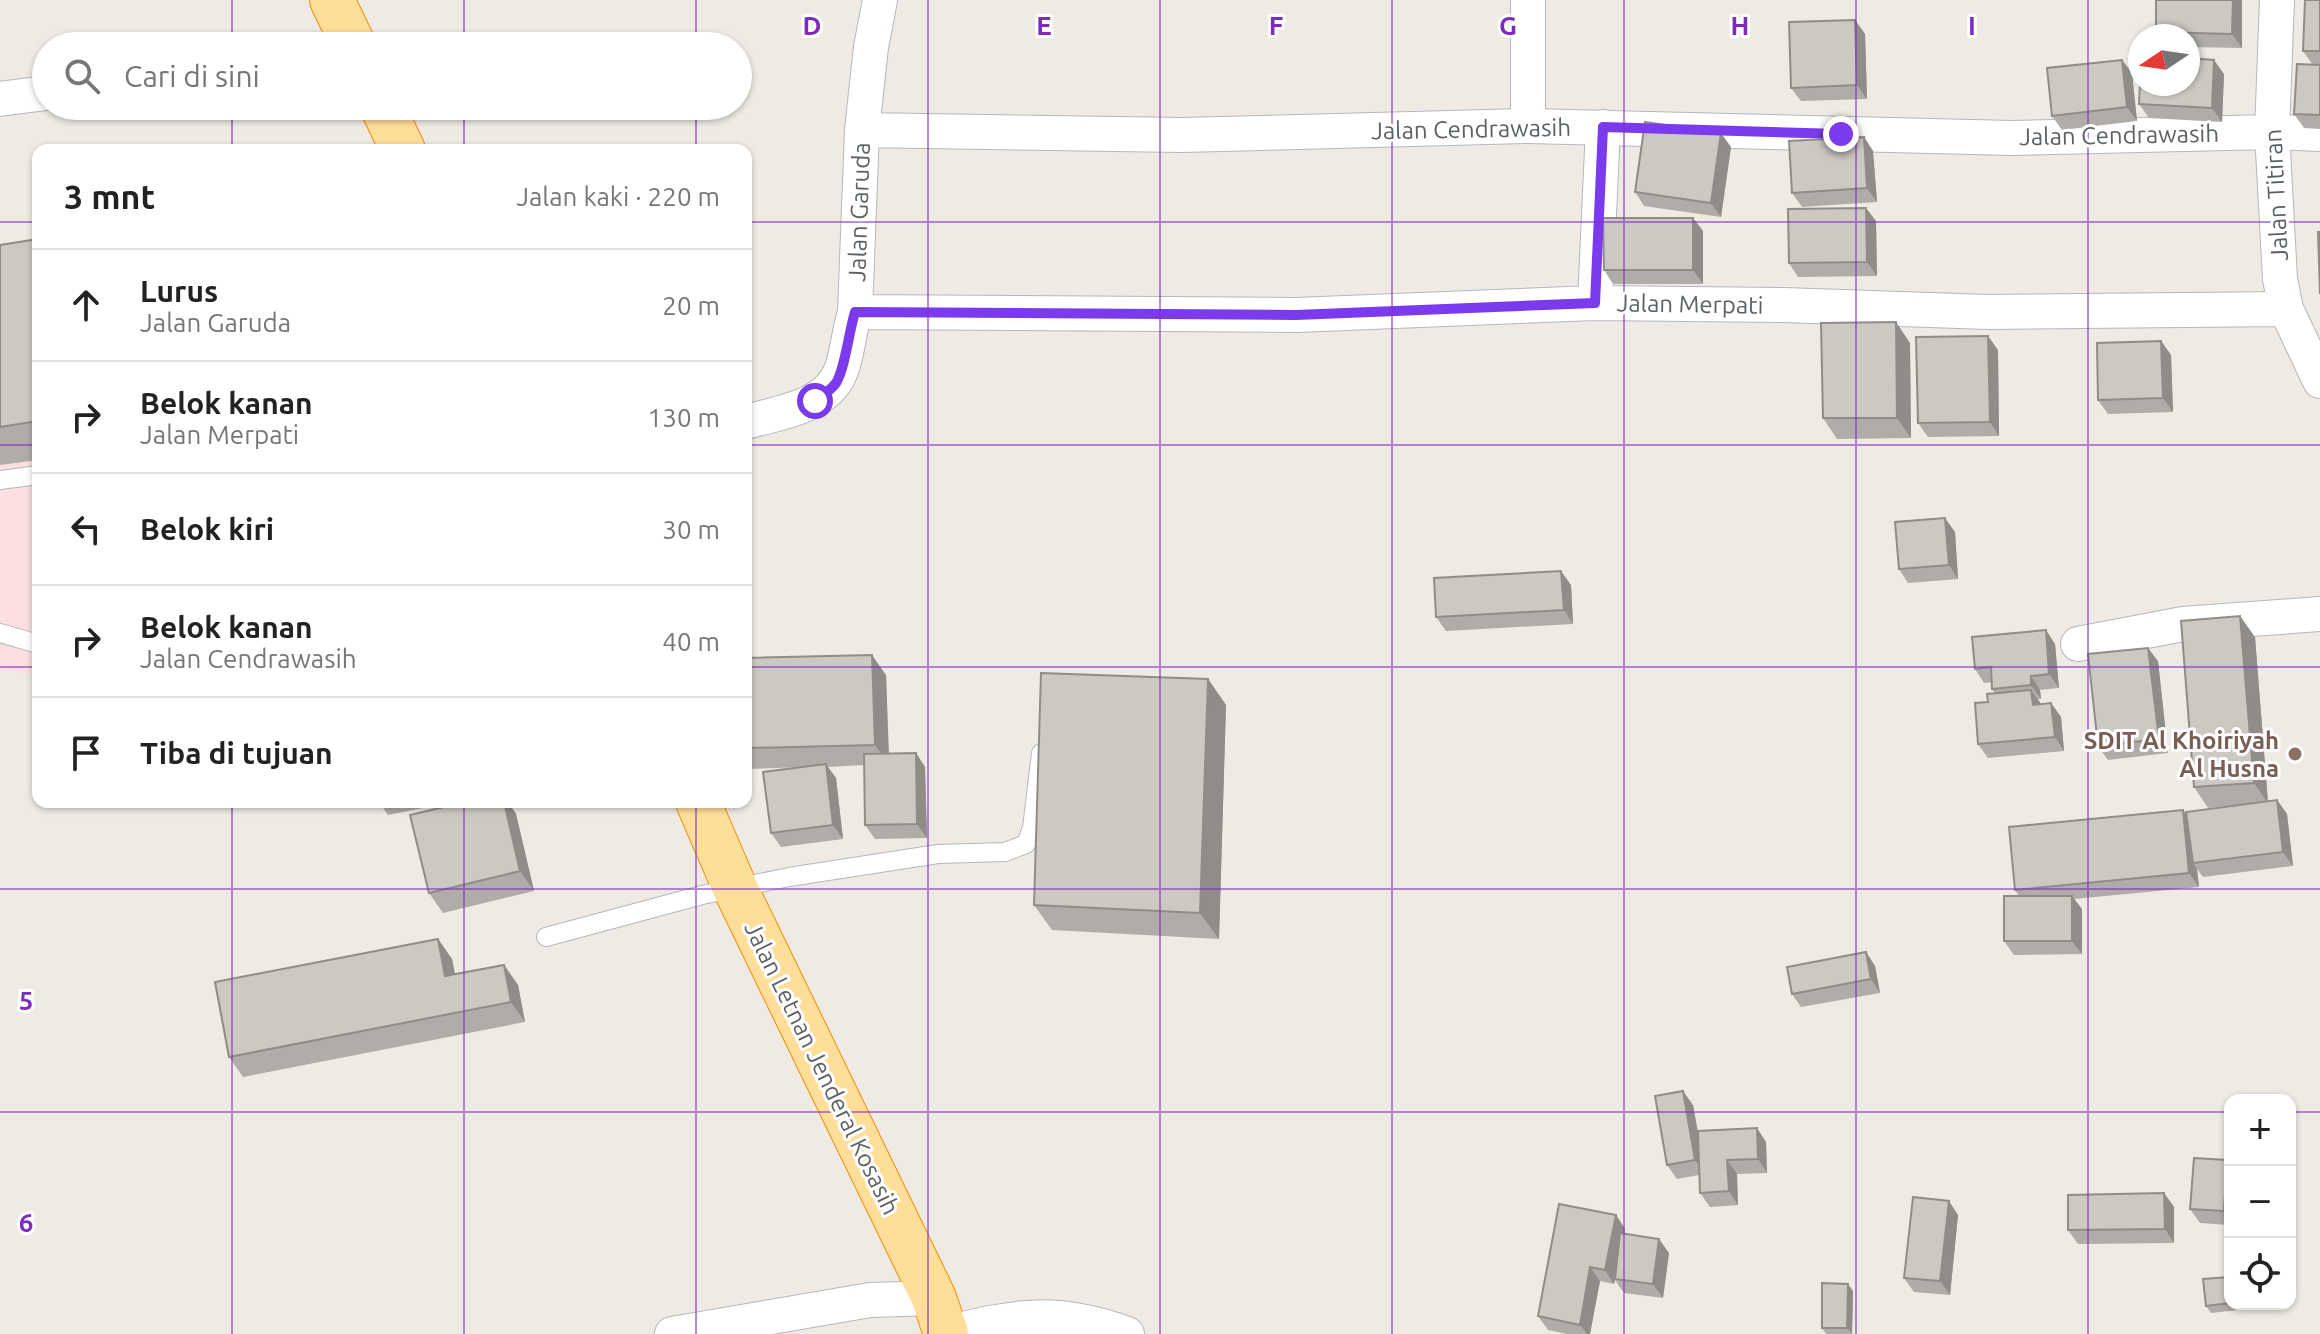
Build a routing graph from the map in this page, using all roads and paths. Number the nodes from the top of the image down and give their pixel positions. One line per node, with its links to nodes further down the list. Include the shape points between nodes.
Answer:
1 (332, 0): 5 (highway)
2 (880, 0): 11 (street, Jalan Garuda)
3 (1528, 0): 9 (street)
4 (2277, 0): 12 (street, Jalan Titiran)
5 (347, 32)
6 (32, 95): 7 (street)
7 (0, 99)
8 (389, 120): 14 (highway)
9 (1528, 126): 10 (street, Jalan Cendrawasih); 11 (street, Jalan Cendrawasih, via 1182,135)
10 (1603, 127): 12 (street, Jalan Cendrawasih, via 2012,138); 15 (street)
11 (862, 130): 17 (street, Jalan Garuda)
12 (2272, 132): 13 (street, Jalan Cendrawasih); 16 (street, Jalan Titiran)
13 (2320, 134)
14 (400, 144)
15 (1595, 303): 16 (street, Jalan Merpati, via 1988,312); 17 (street, Jalan Merpati, via 1296,315)
16 (2286, 309): 18 (street, Jalan Titiran)
17 (855, 312): 19 (street, Jalan Garuda, via 835,385 815,401)
18 (2320, 381)
19 (752, 420)
20 (32, 476): 21 (lane)
21 (0, 480)
22 (2320, 614): 25 (street, via 2183,624)
23 (0, 633): 24 (lane)
24 (32, 642)
25 (2078, 644)
26 (1041, 753): 28 (lane, via 1032,828 1018,849 938,854)
27 (701, 808): 28 (highway, Jalan Letnan Jenderal Kosasih)
28 (735, 888): 29 (lane); 30 (highway, Jalan Letnan Jenderal Kosasih)
29 (546, 937)
30 (942, 1322): 31 (street, via 870,1300); 32 (street, via 1052,1316)
31 (672, 1334)
32 (1127, 1334)

